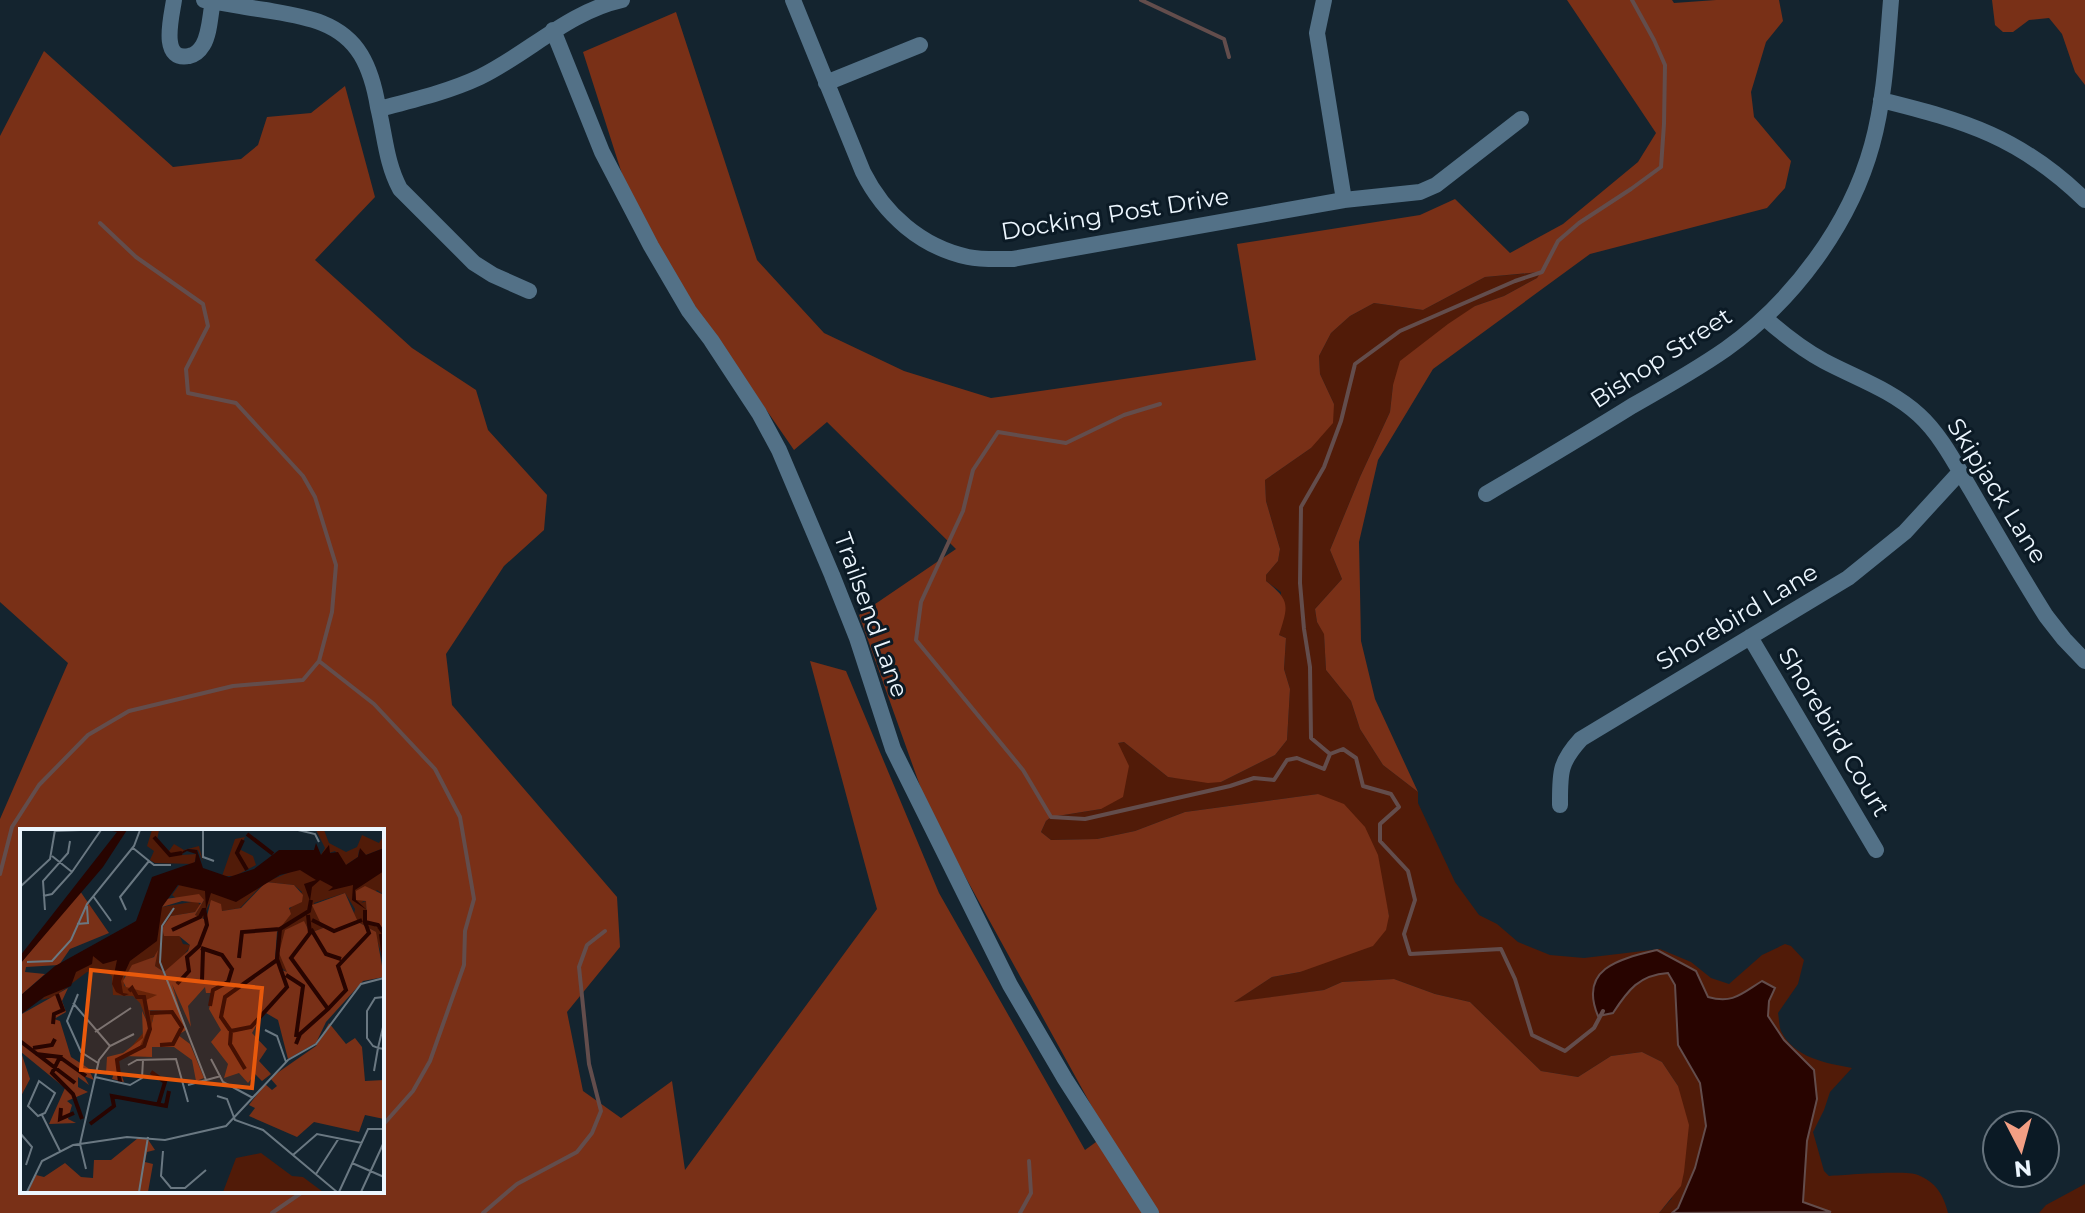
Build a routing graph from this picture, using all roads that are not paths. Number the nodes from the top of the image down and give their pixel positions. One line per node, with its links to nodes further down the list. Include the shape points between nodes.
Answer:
1 (174, 0): 6 (street, via 169,39 182,56 203,47)
2 (622, 0): 7 (street)
3 (793, 0): 9 (street, Docking Post Drive)
4 (1324, 0): 13 (street, via 1317,33)
5 (1891, 0): 10 (street, Bishop Street)
6 (209, 1): 11 (street, via 327,24 361,54)
7 (553, 30): 11 (street, via 481,76); 23 (street, Trailsend Lane, via 602,152 651,246 779,450 857,638 893,749 1010,985)
8 (920, 45): 9 (street)
9 (826, 83): 13 (street, Docking Post Drive, via 873,193 916,235 971,258 1013,259)
10 (1881, 100): 14 (street, via 1976,127 2030,155); 16 (street, Bishop Street, via 1872,146 1844,213 1812,265)
11 (379, 109): 15 (street, via 387,158 400,189 484,271)
12 (1521, 119): 13 (street, Docking Post Drive, via 1436,185 1420,192)
13 (1344, 200)
14 (2085, 200)
15 (529, 291)
16 (1765, 318): 17 (street, Skipjack Lane, via 1808,352 1903,402 1931,428); 18 (street, Bishop Street, via 1701,366)
17 (1960, 472): 19 (street, Shorebird Lane, via 1866,565); 20 (street, Skipjack Lane, via 2046,616)
18 (1486, 494)
19 (1750, 637): 21 (street, Shorebird Lane, via 1581,739 1561,769); 22 (street, Shorebird Court)
20 (2085, 661)
21 (1560, 805)
22 (1876, 850)
23 (1151, 1213)

